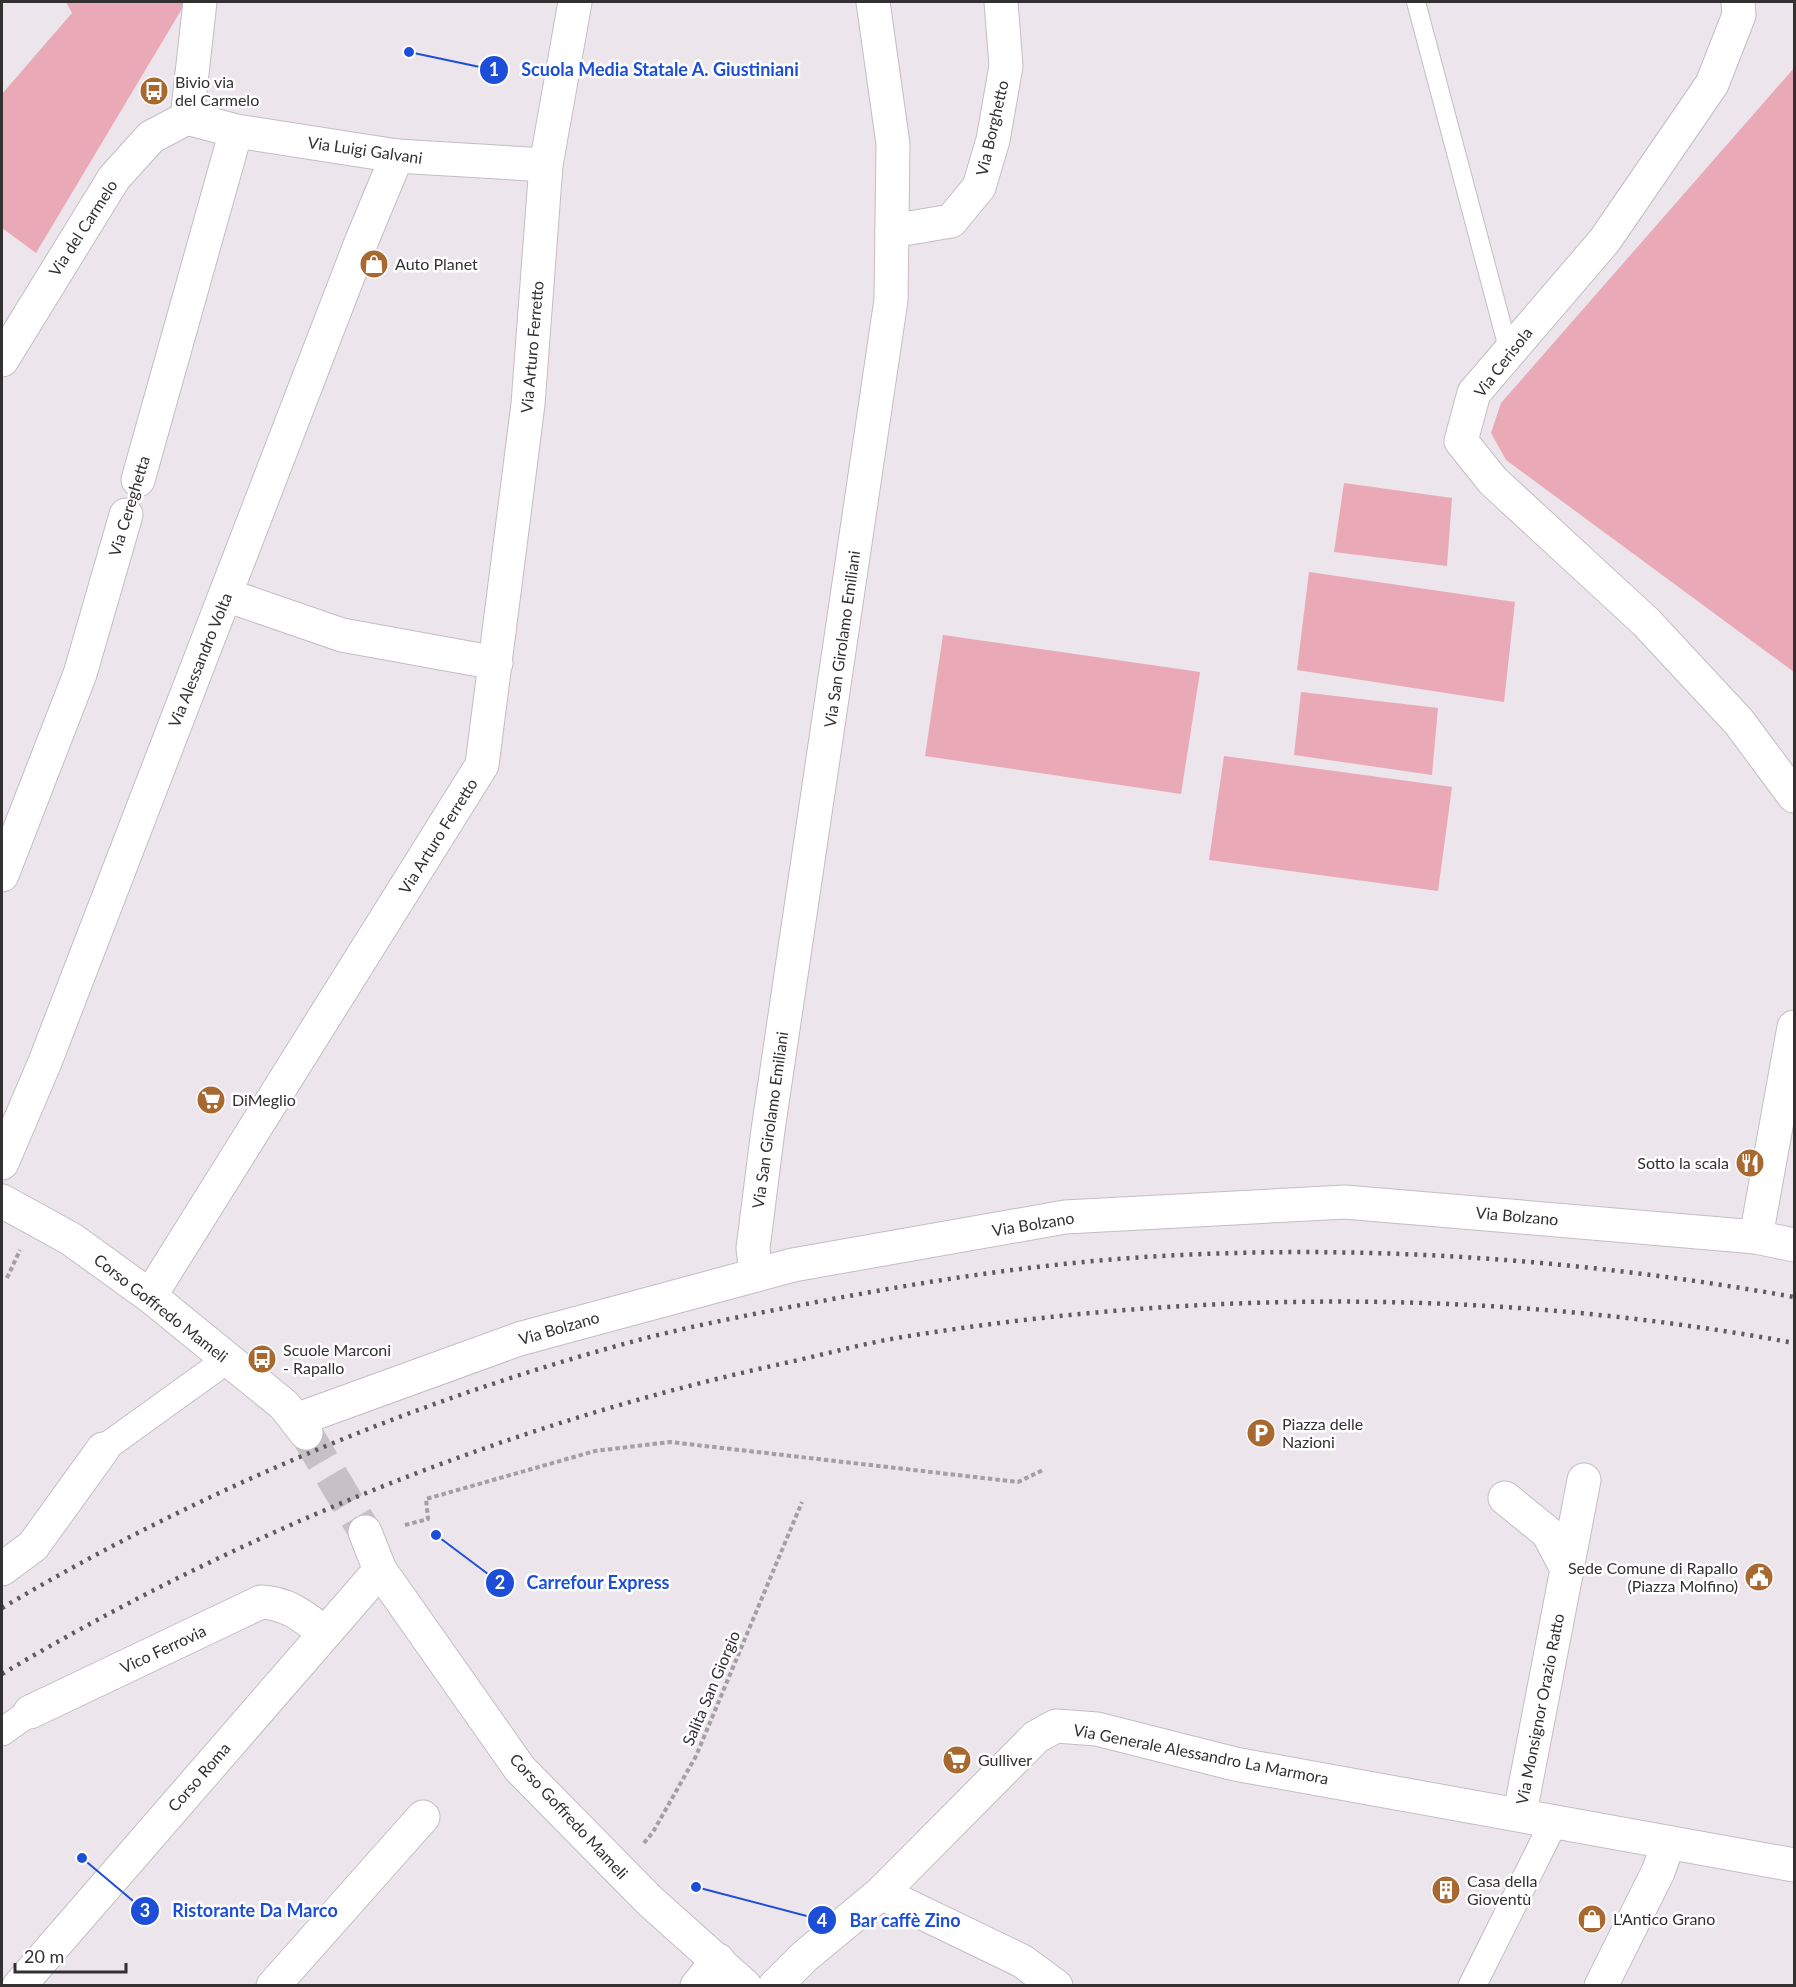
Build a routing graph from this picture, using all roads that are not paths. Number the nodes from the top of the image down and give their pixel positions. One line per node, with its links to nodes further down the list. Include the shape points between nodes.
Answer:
1 (200, 2): 7 (street)
2 (575, 2): 10 (street, Via Arturo Ferretto)
3 (873, 2): 11 (street, Via San Girolamo Emiliani, via 893,144)
4 (1001, 2): 11 (street, Via Borghetto, via 1006,66 993,140 979,186 951,221)
5 (1416, 2): 12 (lane)
6 (1738, 2): 12 (street, Via Cerisola, via 1739,15 1712,84 1605,240)
7 (187, 118): 8 (street, Via Luigi Galvani); 13 (street, Via del Carmelo, via 151,137 114,178)
8 (236, 131): 9 (street, Via Luigi Galvani); 14 (street, Via Cereghetta)
9 (397, 156): 10 (street, Via Luigi Galvani); 16 (street, Via Alessandro Volta)
10 (546, 165): 17 (street, Via Arturo Ferretto, via 528,404)
11 (892, 231): 25 (street, Via San Girolamo Emiliani, via 891,300 768,1130 753,1248)
12 (1509, 352): 18 (street, Via Cerisola, via 1474,393 1461,441 1493,481 1646,622 1739,722)
13 (2, 360)
14 (138, 480): 15 (street, Via Cereghetta)
15 (126, 515): 19 (street, Via Cereghetta, via 80,674)
16 (226, 595): 17 (street, via 342,635); 21 (street, Via Alessandro Volta)
17 (496, 663): 26 (street, Via Arturo Ferretto, via 482,765)
18 (1794, 796)
19 (2, 874)
20 (1794, 1027): 23 (street)
21 (2, 1163)
22 (2, 1201): 26 (street, Corso Goffredo Mameli, via 71,1239)
23 (1756, 1237): 24 (street, Via Bolzano); 25 (street, Via Bolzano, via 1345,1202 1065,1217 793,1265)
24 (1794, 1245)
25 (756, 1275): 28 (street, Via Bolzano, via 519,1339)
26 (150, 1296): 27 (street, Corso Goffredo Mameli)
27 (228, 1359): 28 (street, Corso Goffredo Mameli, via 284,1405); 29 (street)
28 (301, 1427)
29 (103, 1449): 33 (street, via 33,1546)
30 (1584, 1480): 34 (street, Via Monsignor Orazio Ratto)
31 (1505, 1498): 34 (street, via 1548,1533)
32 (365, 1532): 35 (street, Corso Goffredo Mameli)
33 (2, 1569)
34 (1566, 1569): 39 (street, Via Monsignor Orazio Ratto)
35 (380, 1570): 36 (street, Corso Roma); 45 (street, Corso Goffredo Mameli, via 520,1769 650,1901)
36 (325, 1633): 37 (street, Vico Ferrovia, via 279,1602 261,1602); 46 (street, Corso Roma)
37 (30, 1712): 38 (street, Vico Ferrovia)
38 (2, 1732)
39 (1520, 1813): 41 (street, Via Generale Alessandro La Marmora); 44 (street, Via Generale Alessandro La Marmora, via 1235,1764 1096,1729 1056,1725 1036,1737)
40 (423, 1817): 47 (street)
41 (1555, 1820): 42 (street, Via Generale Alessandro La Marmora); 52 (street)
42 (1668, 1844): 43 (street, Via Generale Alessandro La Marmora); 53 (street)
43 (1794, 1865)
44 (881, 1893): 50 (street, Via Generale Alessandro La Marmora); 51 (street, via 1022,1961)
45 (718, 1960): 48 (street); 49 (street, Corso Goffredo Mameli)
46 (20, 1986)
47 (273, 1986)
48 (697, 1986)
49 (745, 1986)
50 (775, 1986)
51 (1056, 1986)
52 (1472, 1986)
53 (1601, 1986)

